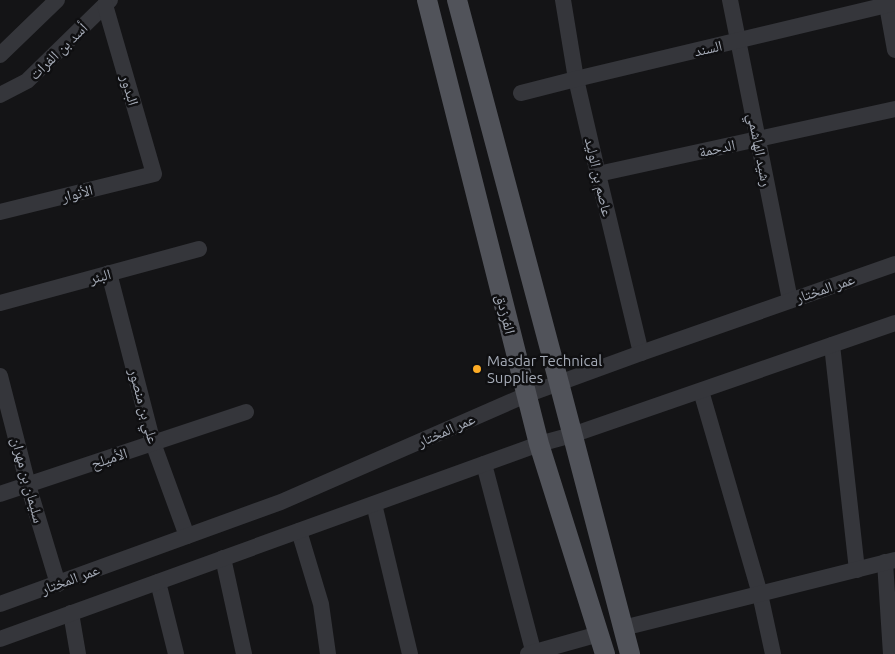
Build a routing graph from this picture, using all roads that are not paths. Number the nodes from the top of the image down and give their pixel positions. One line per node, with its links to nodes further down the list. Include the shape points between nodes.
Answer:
1 (56, 0): 10 (street)
2 (427, 0): 30 (main road, الفرزدق)
3 (457, 0): 28 (main road)
4 (563, 0): 11 (street, عاصم بن الوليد)
5 (730, 0): 8 (street, رشيد الهاشمي)
6 (108, 3): 13 (street, أسد بن الفرات, via 27,81); 16 (street, البدور)
7 (889, 3): 8 (street, السند); 9 (street)
8 (738, 41): 11 (street, السند); 15 (street, رشيد الهاشمي)
9 (895, 50)
10 (0, 54)
11 (576, 78): 12 (street, السند); 17 (street, عاصم بن الوليد)
12 (520, 93)
13 (0, 95)
14 (895, 110): 15 (street, الدحمة)
15 (758, 139): 17 (street, الدحمة); 22 (street, رشيد الهاشمي)
16 (154, 174): 18 (street, الأنوار)
17 (598, 174): 26 (street, عاصم بن الوليد)
18 (0, 212)
19 (199, 249): 21 (street, البئر)
20 (895, 264): 22 (street, عمر المختار)
21 (109, 273): 23 (street, البئر); 33 (street, علي بن منصور)
22 (790, 300): 26 (street, عمر المختار)
23 (0, 303)
24 (895, 323): 25 (street)
25 (832, 345): 29 (street); 43 (street)
26 (641, 353): 28 (street, عمر المختار)
27 (0, 376): 36 (street, سليمان بن مهران)
28 (559, 383): 30 (street, عمر المختار); 32 (main road)
29 (701, 391): 32 (street); 46 (street)
30 (526, 395): 34 (main road, الفرزدق); 40 (street, عمر المختار, via 281,502)
31 (246, 412): 33 (street, الأميلح)
32 (572, 435): 34 (street); 49 (main road)
33 (152, 444): 36 (street, الأميلح); 40 (street, علي بن منصور)
34 (539, 444): 35 (street); 50 (main road, الفرزدق)
35 (484, 464): 38 (street); 57 (street)
36 (28, 485): 37 (street, الأميلح); 45 (street, سليمان بن مهران)
37 (0, 494)
38 (374, 504): 39 (street); 56 (street)
39 (299, 531): 41 (street); 55 (street, via 321,604)
40 (187, 536): 45 (street, عمر المختار)
41 (223, 558): 44 (street); 54 (street)
42 (890, 561): 43 (street); 61 (street)
43 (857, 570): 46 (street)
44 (158, 582): 48 (street); 53 (street)
45 (58, 584): 47 (street, عمر المختار)
46 (760, 594): 49 (street); 60 (street)
47 (0, 604)
48 (72, 613): 51 (street); 52 (street)
49 (623, 628): 59 (main road)
50 (599, 634): 57 (street); 58 (main road, الفرزدق)
51 (0, 639)
52 (78, 654)
53 (176, 654)
54 (244, 654)
55 (328, 654)
56 (410, 654)
57 (532, 654)
58 (605, 654)
59 (630, 654)
60 (773, 654)
61 (891, 654)

